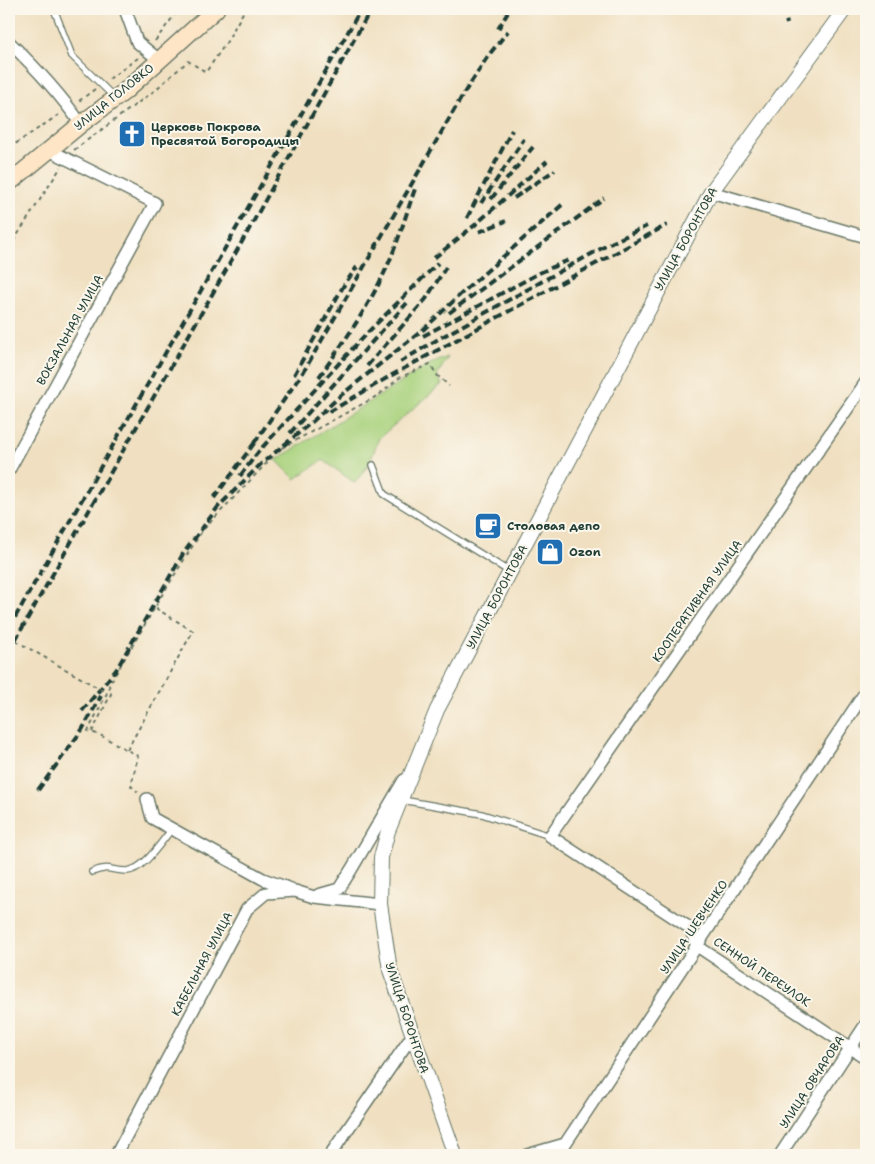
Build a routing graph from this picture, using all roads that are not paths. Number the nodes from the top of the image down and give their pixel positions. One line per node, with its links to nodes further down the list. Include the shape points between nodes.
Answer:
1 (54, 9): 7 (lane, via 72,56)
2 (125, 9): 6 (street, via 138,42)
3 (216, 9): 6 (main road, УЛИЦА ГОЛОВКО)
4 (845, 9): 11 (street, УЛИЦА БОРОНТОВА)
5 (9, 42): 8 (street, via 31,63)
6 (159, 60): 7 (main road, УЛИЦА ГОЛОВКО)
7 (115, 98): 8 (main road, УЛИЦА ГОЛОВКО)
8 (80, 124): 9 (main road, УЛИЦА ГОЛОВКО)
9 (49, 150): 10 (main road, УЛИЦА ГОЛОВКО); 15 (street, ВОКЗАЛЬНАЯ УЛИЦА, via 155,203)
10 (9, 183)
11 (710, 192): 12 (street); 16 (street, УЛИЦА БОРОНТОВА)
12 (866, 237)
13 (866, 382): 22 (street, КООПЕРАТИВНАЯ УЛИЦА)
14 (373, 465): 16 (lane, via 384,494)
15 (9, 470)
16 (510, 572): 18 (street, УЛИЦА БОРОНТОВА, via 437,710)
17 (866, 691): 27 (street, УЛИЦА ШЕВЧЕНКО)
18 (420, 752): 20 (street, УЛИЦА БОРОНТОВА); 25 (street, via 339,889)
19 (147, 799): 21 (street, via 152,818)
20 (400, 799): 22 (lane, via 482,814); 26 (street, УЛИЦА БОРОНТОВА, via 381,857)
21 (172, 829): 23 (lane, via 138,868 123,871 107,868); 24 (street, via 263,879)
22 (550, 836): 27 (street, СЕННОЙ ПЕРЕУЛОК, via 690,928)
23 (92, 872)
24 (295, 891): 25 (street, КАБЕЛЬНАЯ УЛИЦА); 32 (street, КАБЕЛЬНАЯ УЛИЦА, via 266,893 247,909)
25 (314, 897): 26 (street, КАБЕЛЬНАЯ УЛИЦА)
26 (380, 904): 29 (street, УЛИЦА БОРОНТОВА, via 390,970)
27 (697, 946): 30 (street, СЕННОЙ ПЕРЕУЛОК); 35 (street, УЛИЦА ШЕВЧЕНКО, via 565,1144)
28 (866, 1024): 30 (street, УЛИЦА ОВЧАРОВА)
29 (412, 1036): 33 (street); 34 (street, УЛИЦА БОРОНТОВА)
30 (850, 1048): 31 (street, СЕННОЙ ПЕРЕУЛОК); 36 (street, УЛИЦА ОВЧАРОВА)
31 (866, 1058)
32 (116, 1155)
33 (330, 1155)
34 (455, 1155)
35 (527, 1155)
36 (780, 1155)

